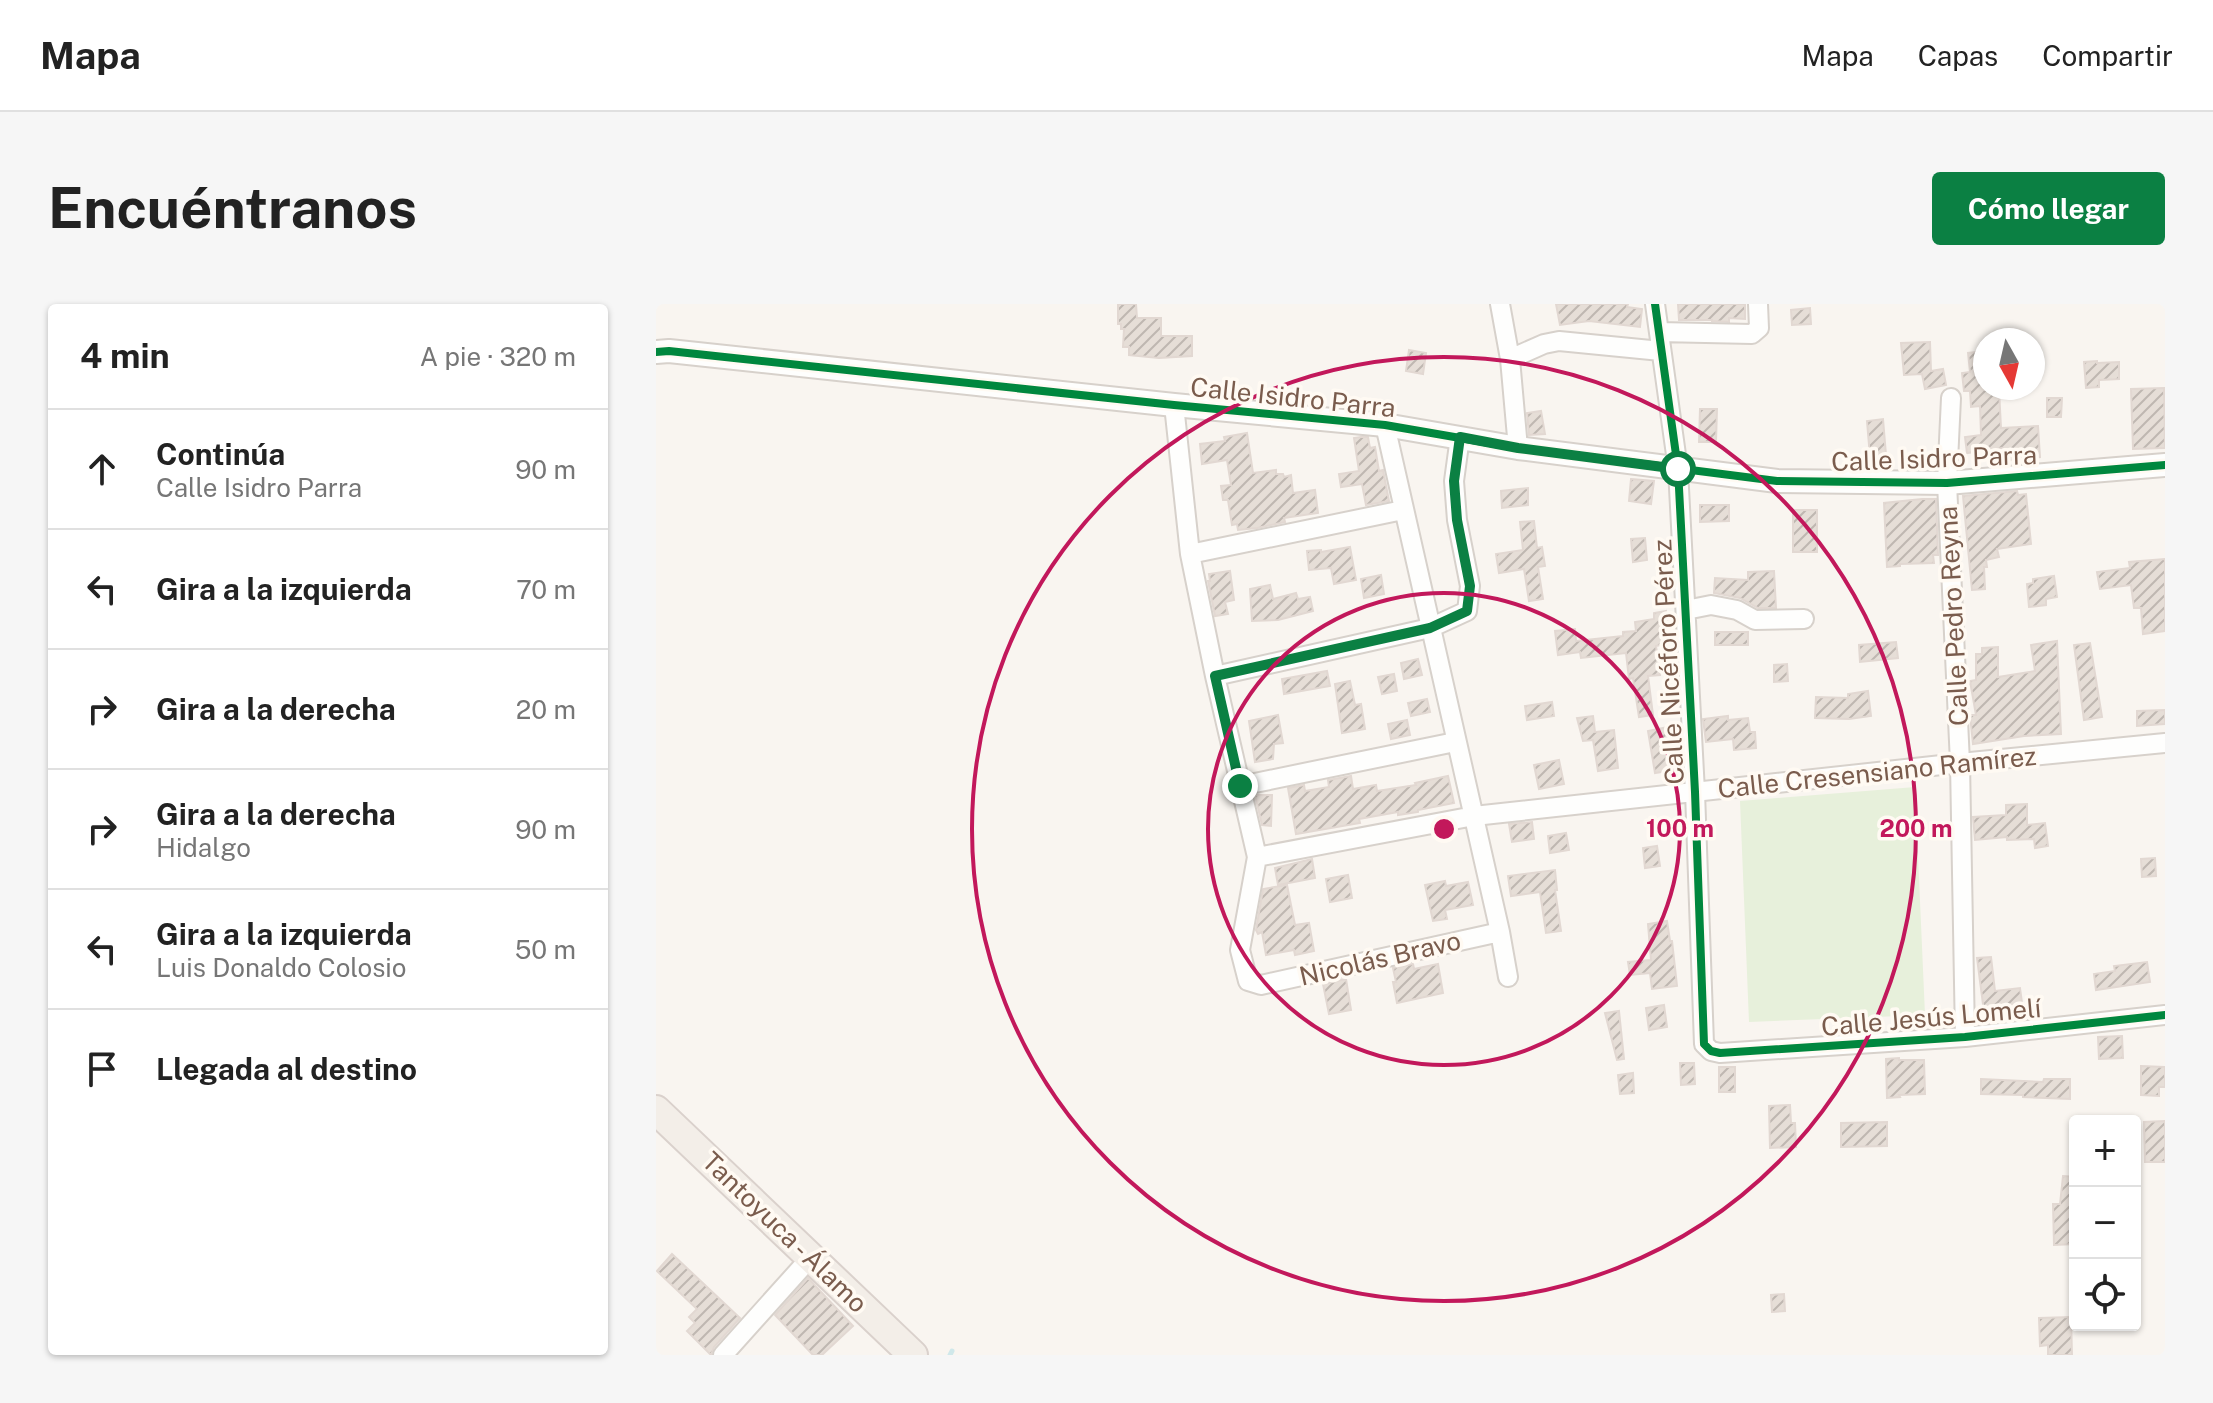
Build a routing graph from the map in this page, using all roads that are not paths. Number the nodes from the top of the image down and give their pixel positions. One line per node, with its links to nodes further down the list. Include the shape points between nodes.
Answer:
1 (1500, 304): 7 (street)
2 (1655, 304): 4 (street, Calle Nicéforo Pérez)
3 (1758, 304): 4 (street, via 1759,328 1752,334)
4 (1659, 332): 5 (street, Calle Nicéforo Pérez)
5 (1661, 351): 7 (street, via 1559,341); 14 (street, Calle Nicéforo Pérez)
6 (656, 352): 9 (street, Calle Isidro Parra)
7 (1510, 359): 12 (street)
8 (1951, 398): 15 (street, Calle Pedro Reyna)
9 (1174, 405): 10 (street, Calle Isidro Parra); 17 (street)
10 (1385, 425): 11 (street, Calle Isidro Parra); 16 (street)
11 (1460, 437): 12 (street, Calle Isidro Parra); 20 (street, via 1454,481 1470,586 1467,611)
12 (1518, 448): 14 (street, Calle Isidro Parra)
13 (2165, 465): 15 (street, Calle Isidro Parra)
14 (1678, 469): 15 (street, Calle Isidro Parra, via 1777,481); 18 (street, Calle Nicéforo Pérez)
15 (1947, 483): 24 (street, Calle Pedro Reyna)
16 (1403, 510): 17 (street); 20 (street)
17 (1190, 554): 21 (street)
18 (1686, 610): 19 (street, via 1711,605 1755,620); 26 (street, Calle Nicéforo Pérez)
19 (1804, 619)
20 (1430, 628): 21 (street); 22 (street)
21 (1215, 676): 25 (street)
22 (1455, 742): 25 (street); 27 (street)
23 (2165, 743): 24 (street, Calle Cresensiano Ramírez)
24 (1960, 763): 26 (street, Calle Cresensiano Ramírez); 32 (street, Calle Pedro Reyna)
25 (1240, 786): 28 (street)
26 (1695, 792): 27 (street, Calle Cresensiano Ramírez); 33 (street, Calle Nicéforo Pérez)
27 (1474, 816): 28 (street, Calle Cresensiano Ramírez); 29 (street)
28 (1257, 857): 29 (street, Nicolás Bravo, via 1240,950 1248,981 1261,985)
29 (1500, 932): 30 (street)
30 (1508, 977)
31 (2165, 1015): 32 (street, Calle Jesús Lomelí)
32 (1965, 1037): 33 (street, Calle Jesús Lomelí, via 1720,1053)
33 (1704, 1044)
34 (656, 1110): 35 (main road, Tantoyuca - Álamo)
35 (811, 1257): 36 (street); 37 (main road, Tantoyuca - Álamo)
36 (723, 1355)
37 (913, 1355)

